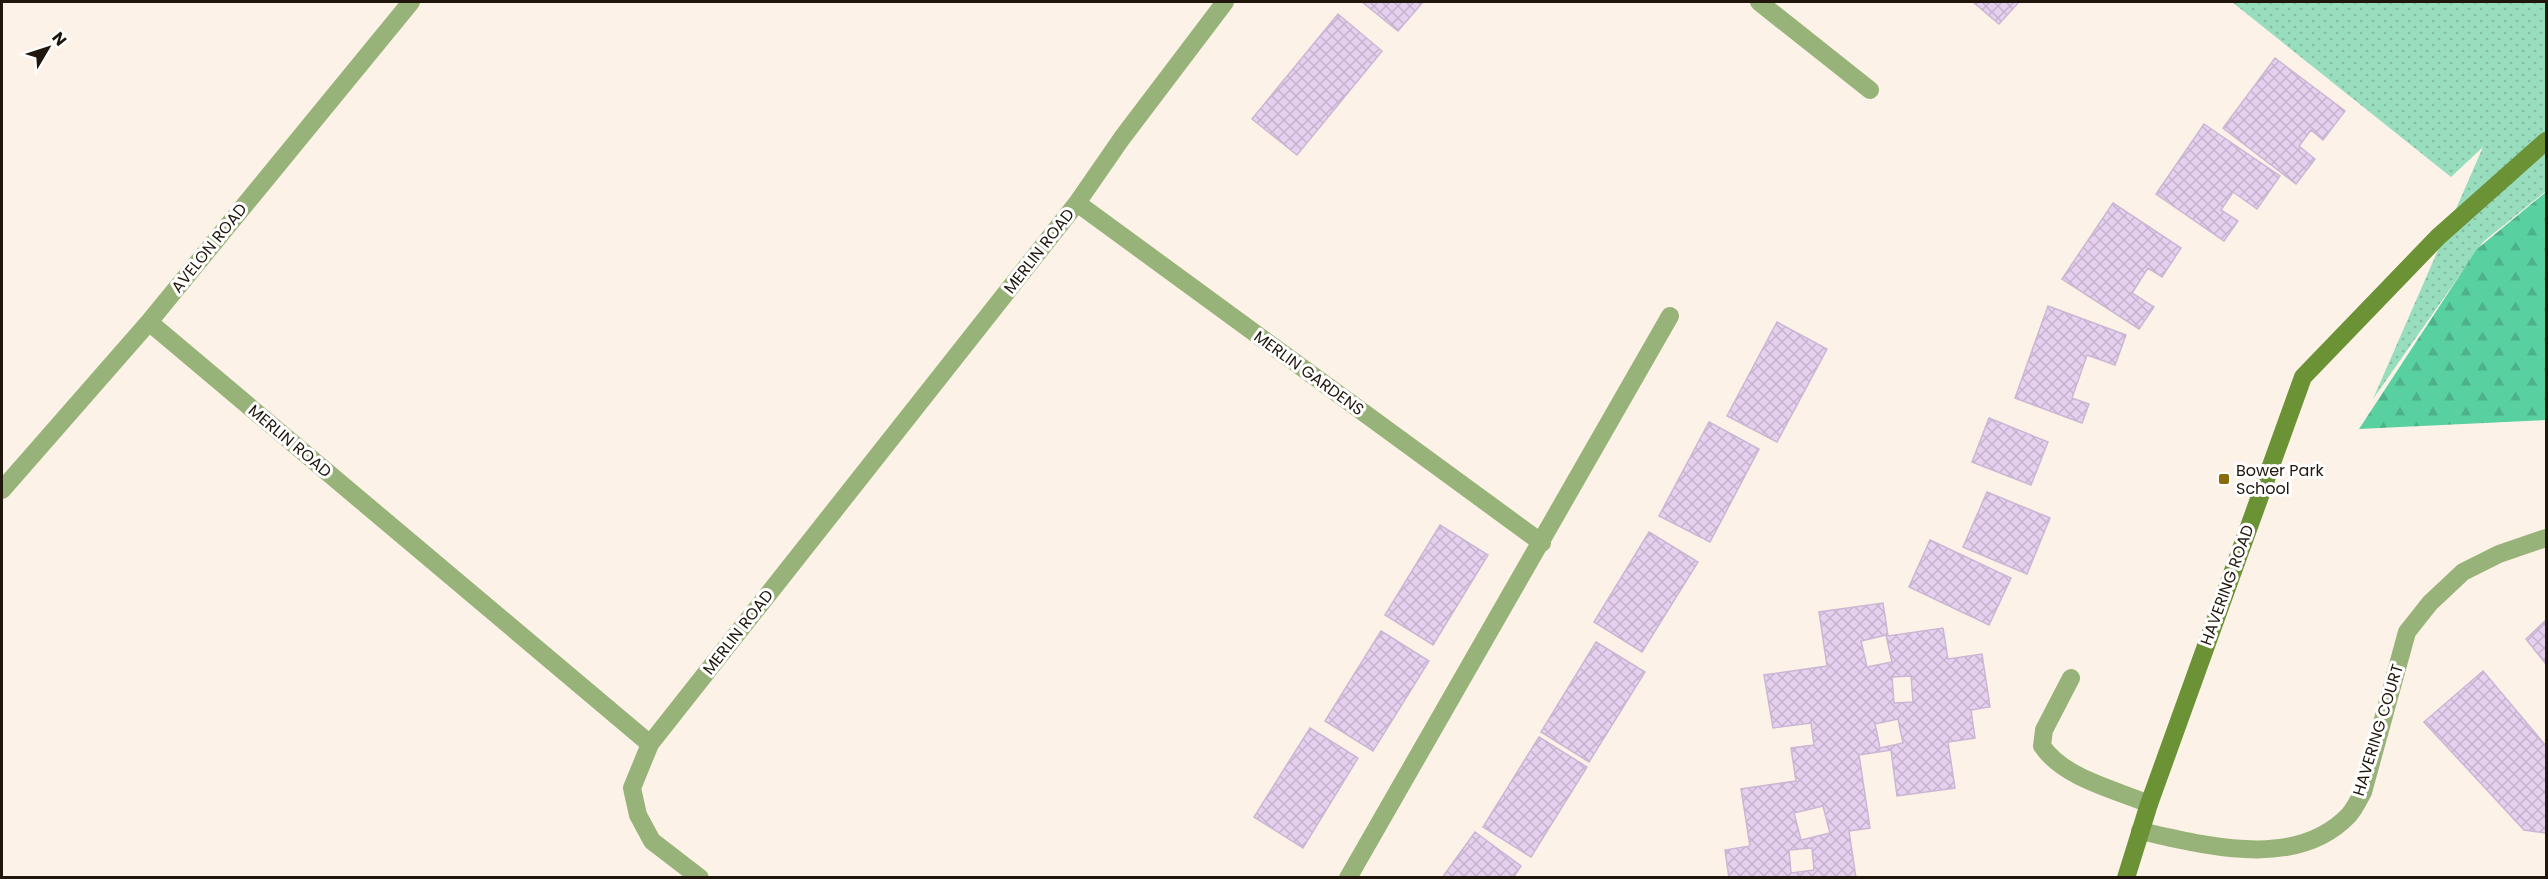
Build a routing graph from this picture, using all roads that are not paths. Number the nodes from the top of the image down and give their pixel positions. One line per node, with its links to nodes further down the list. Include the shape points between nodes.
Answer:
1 (411, 2): 8 (street, AVELON ROAD)
2 (1225, 2): 6 (street, MERLIN ROAD)
3 (1759, 2): 4 (street)
4 (1870, 90)
5 (2547, 141): 14 (main road, HAVERING ROAD, via 2439,237 2303,377)
6 (1077, 203): 11 (street, MERLIN GARDENS); 13 (street, MERLIN ROAD)
7 (1670, 316): 11 (street)
8 (149, 322): 9 (street, AVELON ROAD); 13 (street, MERLIN ROAD)
9 (2, 490)
10 (2547, 538): 15 (street, HAVERING COURT, via 2499,554 2463,572 2407,632 2363,792 2350,814 2327,833 2299,845 2269,849 2209,846)
11 (1542, 543): 17 (street)
12 (2071, 678): 14 (street, via 2044,730 2042,746 2051,759 2073,773)
13 (651, 744): 16 (street, via 632,788 638,814 652,841)
14 (2149, 804): 15 (main road, HAVERING ROAD)
15 (2140, 831): 18 (main road, HAVERING ROAD)
16 (700, 878)
17 (1348, 878)
18 (2126, 878)

